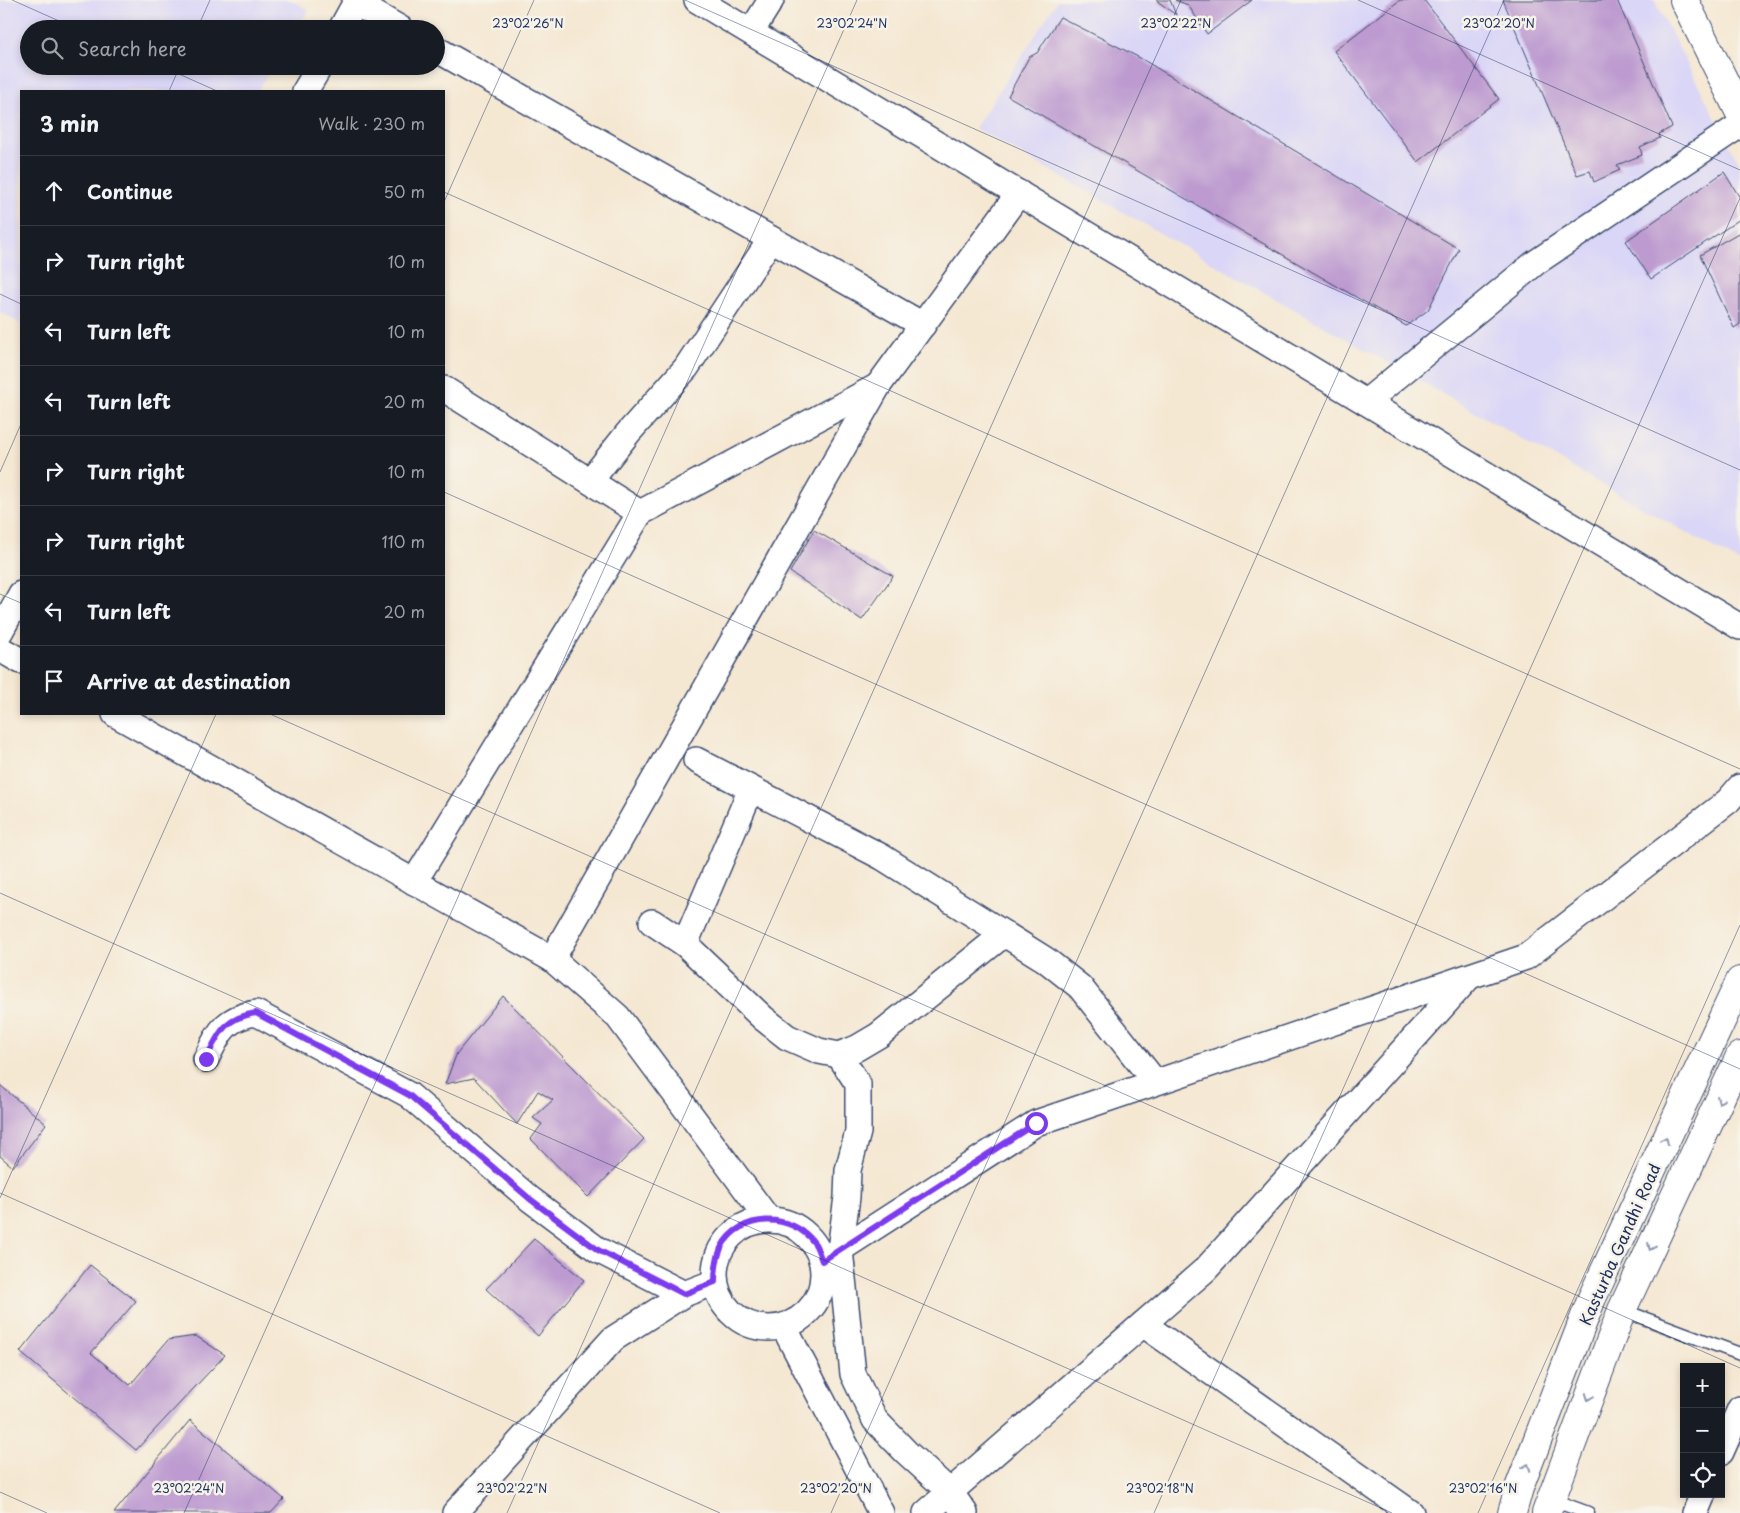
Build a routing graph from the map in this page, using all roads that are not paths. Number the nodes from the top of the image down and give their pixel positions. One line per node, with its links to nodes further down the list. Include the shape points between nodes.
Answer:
1 (697, 0): 7 (street)
2 (771, 0): 7 (street)
3 (1684, 0): 11 (main road)
4 (356, 1): 5 (street); 6 (street)
5 (346, 20)
6 (387, 20)
7 (751, 32): 13 (street)
8 (445, 54): 14 (street)
9 (315, 75): 10 (street)
10 (306, 90)
11 (1740, 113)
12 (1740, 124): 18 (street, via 1535,263)
13 (1019, 193): 15 (street); 18 (street)
14 (771, 239): 15 (street); 19 (street, via 686,368)
15 (923, 324): 16 (street)
16 (878, 386): 20 (street); 34 (street)
17 (445, 390): 19 (street)
18 (1366, 402): 22 (street)
19 (590, 481): 20 (street)
20 (640, 513): 30 (street)
21 (20, 596): 23 (street)
22 (1740, 627)
23 (0, 632)
24 (0, 649): 25 (street)
25 (20, 660)
26 (118, 715): 30 (street)
27 (696, 760): 29 (street)
28 (1740, 787): 35 (street, via 1728,800 1526,957)
29 (751, 789): 32 (street, via 882,857); 33 (street)
30 (414, 882): 34 (street)
31 (652, 922): 33 (street)
32 (1004, 934): 37 (street, via 879,1035); 40 (street, via 1080,986)
33 (685, 944): 37 (street, via 787,1037 819,1051)
34 (552, 959): 41 (street, via 618,1017)
35 (1470, 976): 40 (street); 46 (street, via 1206,1269)
36 (1740, 981): 59 (main road, Kasturba Gandhi Road, one-way to 36, via 1592,1298)
37 (840, 1055): 42 (street, via 858,1084 858,1132)
38 (1740, 1056): 45 (main road, Kasturba Gandhi Road, one-way to 45)
39 (206, 1059): 44 (street, via 221,1029 241,1016 256,1013 409,1095 530,1199 598,1250)
40 (1155, 1082): 42 (street, via 1036,1123)
41 (768, 1219): 42 (street, via 786,1222 803,1231); 43 (street, via 750,1223 734,1232 722,1246 715,1264)
42 (831, 1256): 47 (street, via 820,1295 812,1309); 51 (street, via 853,1374 876,1420)
43 (715, 1282): 44 (street); 47 (street, via 720,1300 731,1315 747,1325 765,1329)
44 (684, 1294): 54 (street, via 613,1339)
45 (1622, 1310): 48 (lane); 53 (main road, Kasturba Gandhi Road, one-way to 53)
46 (1143, 1324): 51 (street); 58 (street)
47 (784, 1327): 55 (street)
48 (1740, 1354)
49 (1740, 1409): 50 (street)
50 (1725, 1443)
51 (950, 1492): 56 (street); 57 (street)
52 (1701, 1498): 61 (street)
53 (1548, 1506): 60 (lane)
54 (455, 1513)
55 (881, 1513)
56 (926, 1513)
57 (965, 1513)
58 (1411, 1513)
59 (1512, 1513)
60 (1588, 1513)
61 (1695, 1513)

